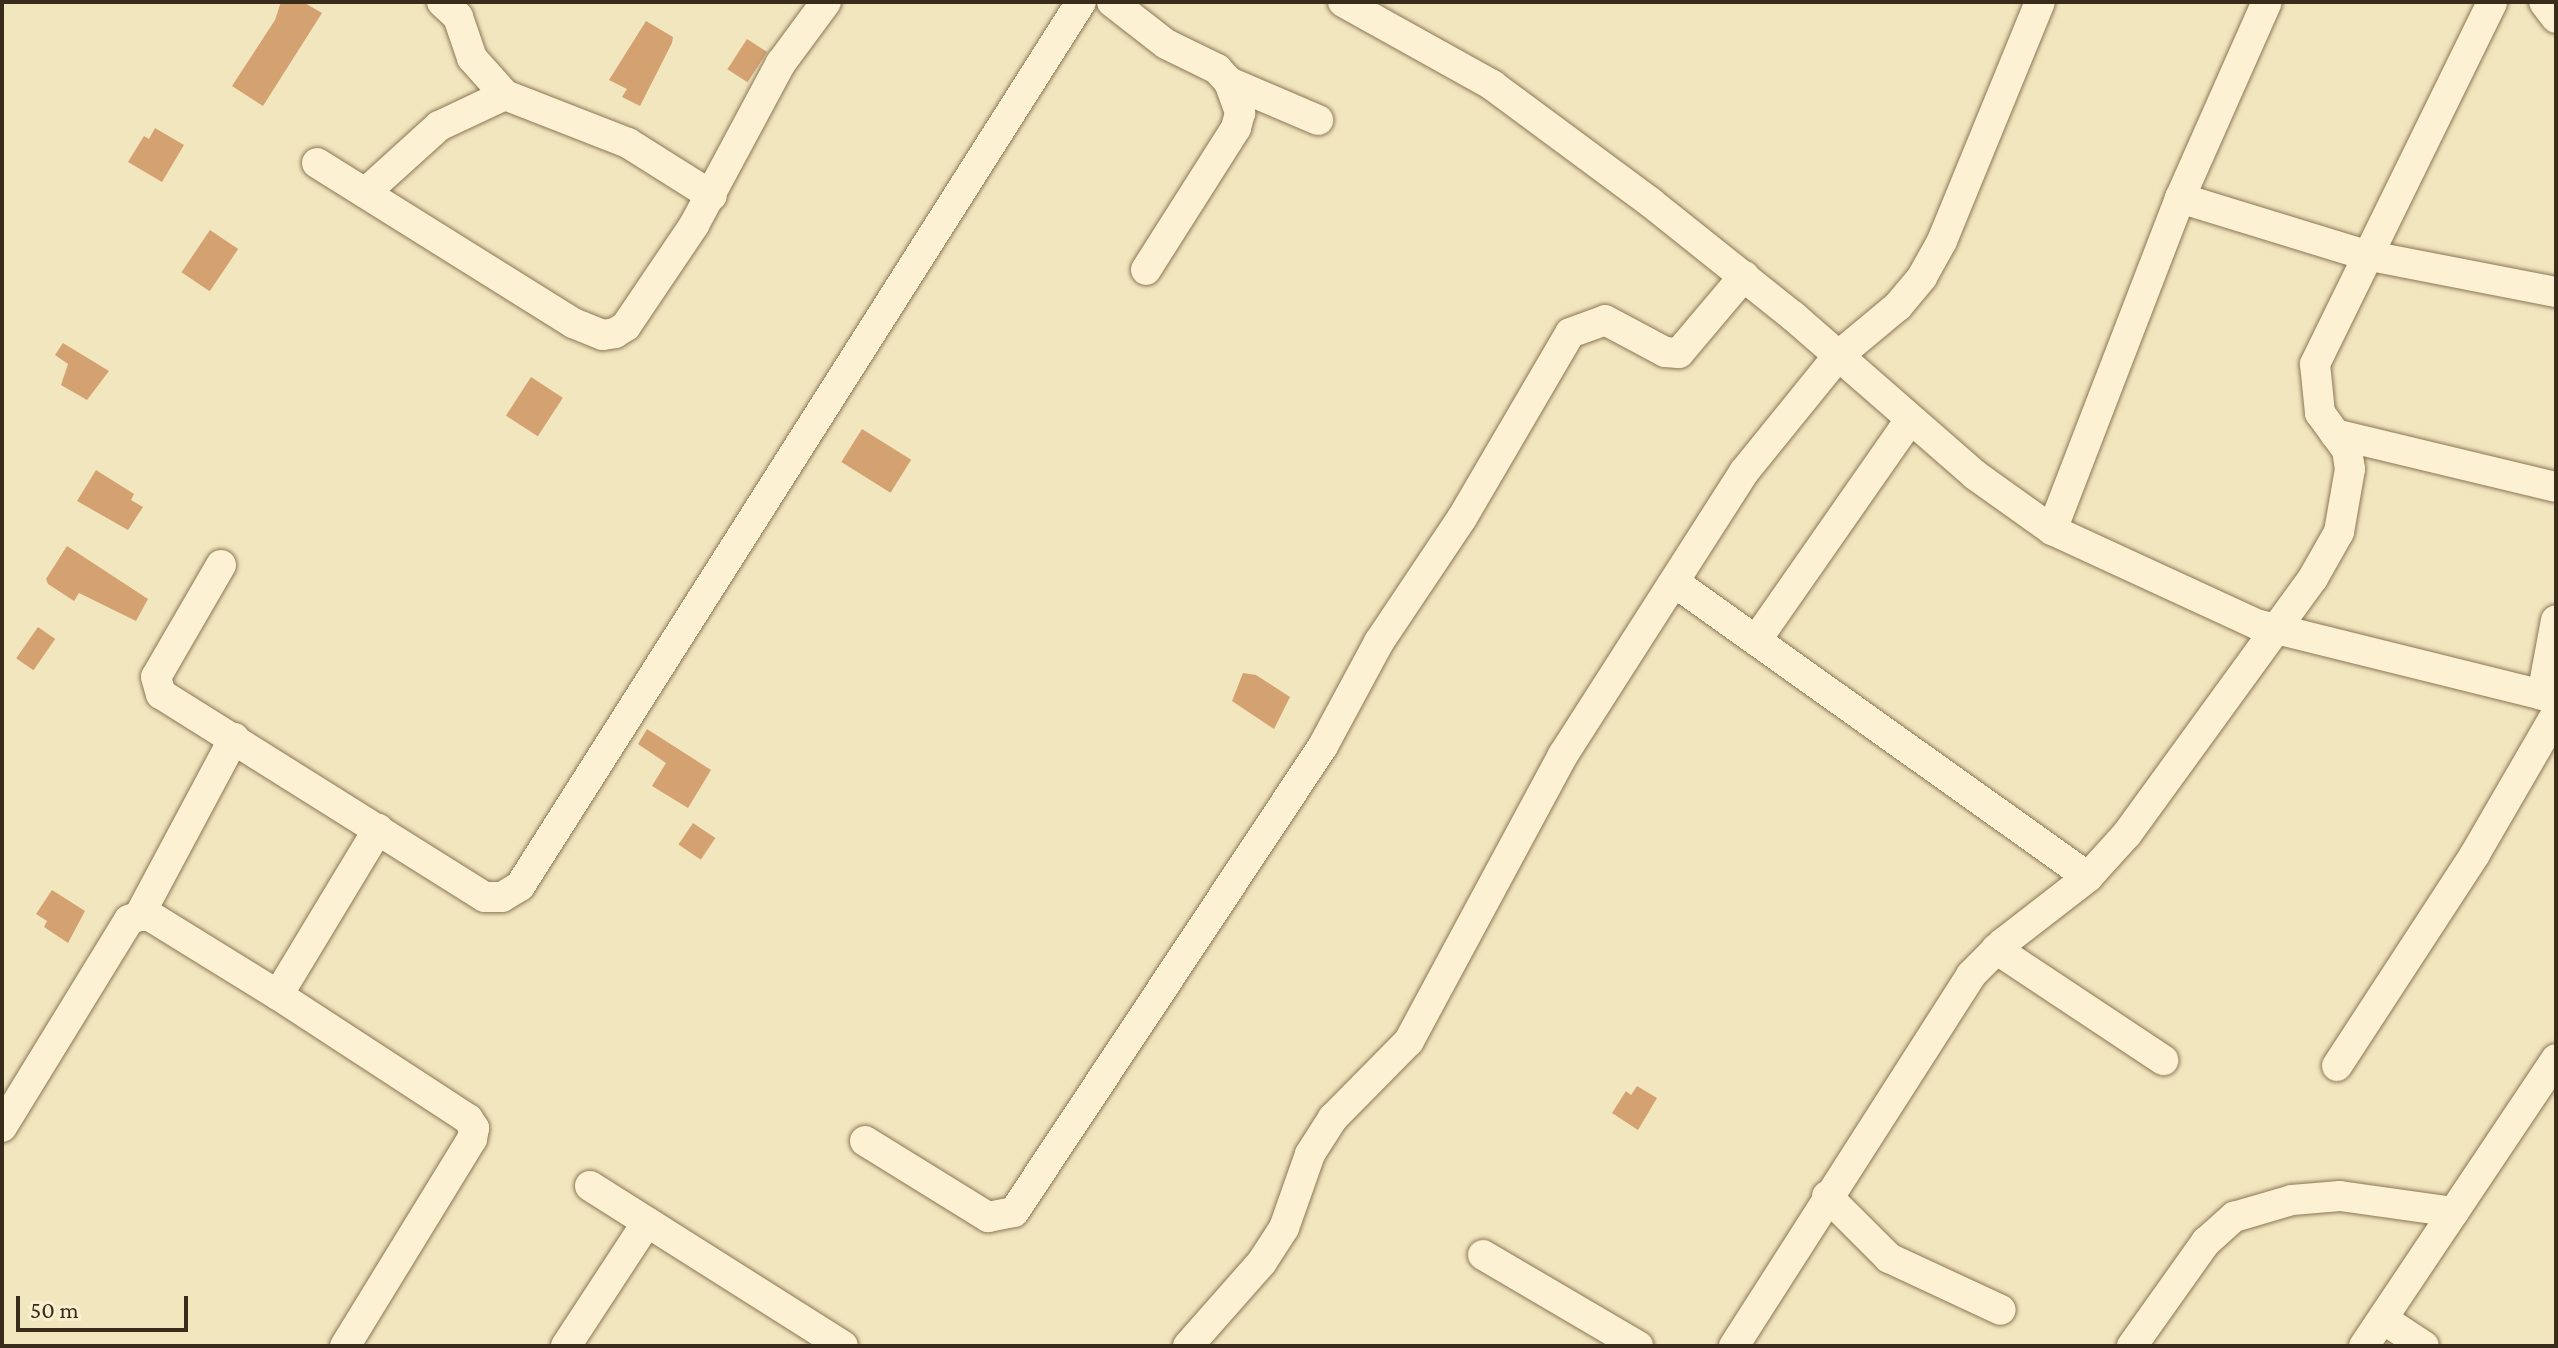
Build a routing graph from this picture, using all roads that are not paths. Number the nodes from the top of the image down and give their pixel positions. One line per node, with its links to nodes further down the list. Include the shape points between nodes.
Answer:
1 (442, 2): 12 (street, via 458,17 472,58)
2 (826, 2): 16 (street, via 781,63)
3 (1081, 2): 34 (street, via 520,886 502,897 485,897)
4 (1112, 2): 11 (street, via 1166,44 1200,58)
5 (1343, 2): 20 (street, via 1492,85)
6 (2040, 2): 22 (street, via 1942,241 1922,277 1898,306)
7 (2267, 2): 17 (street)
8 (2492, 2): 18 (street)
9 (2544, 2): 10 (street)
10 (2556, 18)
11 (1229, 82): 13 (street); 19 (street, via 1240,113 1236,128)
12 (505, 95): 15 (street, via 439,126); 16 (street, via 628,143)
13 (1318, 120)
14 (317, 163): 15 (street)
15 (365, 193): 16 (street, via 573,323 603,335 626,326)
16 (712, 196)
17 (2180, 198): 18 (street); 26 (street)
18 (2365, 255): 21 (street); 24 (street, via 2315,364 2320,413)
19 (1146, 270)
20 (1744, 276): 22 (street); 43 (street, via 1679,353 1665,352 1605,320 1570,333 1462,518 1379,642 1323,746 1014,1212 988,1217)
21 (2556, 292)
22 (1838, 356): 23 (street); 28 (street, via 1744,472)
23 (1910, 420): 26 (street); 31 (street)
24 (2335, 434): 25 (street); 30 (street, via 2347,450 2350,469 2339,532)
25 (2556, 487)
26 (2052, 530): 30 (street)
27 (221, 565): 33 (street, via 154,685)
28 (1674, 582): 31 (street); 55 (street, via 1563,755 1409,1041 1333,1118 1310,1154 1276,1239 1233,1299)
29 (2556, 620): 32 (street)
30 (2275, 629): 32 (street); 35 (street, via 2127,834)
31 (1757, 639): 35 (street, via 1988,811)
32 (2551, 703): 41 (street, via 2475,854)
33 (234, 738): 34 (street); 36 (street)
34 (378, 829): 38 (street)
35 (2088, 877): 37 (street)
36 (139, 916): 38 (street, via 150,916); 42 (street, via 129,920)
37 (1996, 949): 40 (street); 45 (street, via 1954,999)
38 (278, 995): 52 (street, via 474,1128)
39 (2556, 1059): 46 (street)
40 (2163, 1060)
41 (2337, 1066)
42 (2, 1127)
43 (865, 1141)
44 (590, 1186): 47 (street)
45 (1827, 1196): 49 (street, via 1889,1258); 51 (street)
46 (2454, 1212): 50 (street); 57 (street, via 2340,1196 2292,1200 2234,1217 2206,1242)
47 (647, 1222): 53 (street); 54 (street)
48 (1483, 1255): 56 (street)
49 (2001, 1310)
50 (2383, 1319): 58 (street); 59 (street)
51 (1737, 1345)
52 (345, 1346)
53 (566, 1346)
54 (843, 1346)
55 (1188, 1346)
56 (1638, 1346)
57 (2132, 1346)
58 (2364, 1346)
59 (2424, 1346)

